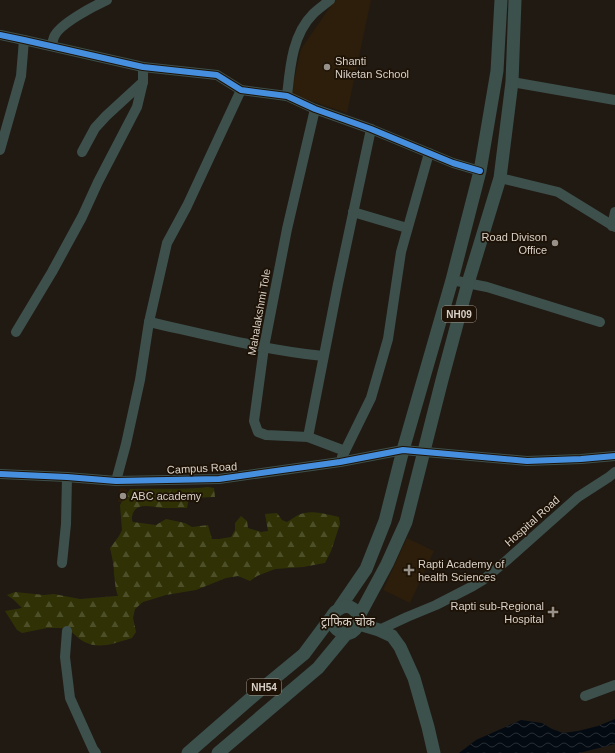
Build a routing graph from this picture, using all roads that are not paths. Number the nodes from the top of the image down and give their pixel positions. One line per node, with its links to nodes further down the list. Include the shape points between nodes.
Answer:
1 (107, 0): 7 (street, via 62,27 54,36)
2 (330, 0): 12 (street, via 312,15 299,34 291,60)
3 (501, 0): 20 (main road, NH09, via 497,71)
4 (515, 0): 10 (main road, NH09)
5 (0, 35): 6 (street)
6 (24, 40): 7 (street); 15 (street, via 21,76)
7 (52, 46): 8 (street)
8 (143, 68): 9 (street); 11 (street, via 217,75)
9 (143, 82): 18 (street, via 95,128); 30 (street, via 137,107 82,217)
10 (512, 82): 13 (street); 21 (main road, NH09)
11 (241, 90): 12 (street); 28 (street, via 167,243)
12 (287, 96): 14 (street)
13 (615, 100)
14 (315, 109): 16 (street); 31 (street, Mahalakshmi Tole, via 287,228)
15 (4, 121): 17 (street)
16 (371, 129): 19 (street); 22 (street)
17 (0, 150)
18 (82, 152)
19 (429, 153): 20 (street); 25 (street)
20 (480, 172): 21 (main road); 21 (main road); 26 (main road, NH09)
21 (500, 177): 24 (street, via 558,192); 27 (main road, NH09)
22 (353, 212): 25 (street); 32 (street)
23 (615, 212): 24 (street)
24 (614, 226)
25 (407, 228): 35 (street, via 388,339 371,398)
26 (452, 280): 27 (street); 34 (main road, NH09)
27 (468, 283): 29 (street); 36 (main road, NH09)
28 (149, 322): 31 (street); 42 (street, via 140,380)
29 (600, 322)
30 (16, 332)
31 (264, 347): 32 (street); 33 (street, Mahalakshmi Tole, via 254,421 258,432 266,435)
32 (323, 356): 33 (street)
33 (308, 437): 35 (street, Mahalakshmi Tole)
34 (403, 450): 36 (street, Campus Road); 38 (street, Campus Road); 44 (main road, NH09, via 385,520 366,568)
35 (345, 451): 38 (street)
36 (424, 452): 37 (street, Campus Road, via 527,461); 45 (main road, NH09, via 406,522)
37 (615, 456)
38 (340, 462): 42 (street, Campus Road, via 219,478)
39 (615, 472): 46 (street, Hospital Road, via 578,497 483,580 436,605)
40 (0, 474): 41 (street, Campus Road)
41 (67, 477): 42 (street, Campus Road); 43 (street)
42 (116, 481)
43 (62, 563)
44 (337, 611): 45 (main road, via 345,606 354,609); 48 (main road, via 332,620 334,626 341,633); 52 (main road, NH54, via 304,654)
45 (359, 620): 46 (main road); 48 (main road, via 356,629)
46 (379, 630): 54 (main road, via 392,636 414,678)
47 (67, 631): 51 (street, via 66,657 70,698)
48 (347, 634): 53 (main road, NH54, via 318,668)
49 (615, 685): 50 (street)
50 (585, 696)
51 (96, 753)
52 (188, 753)
53 (218, 753)
54 (434, 753)

